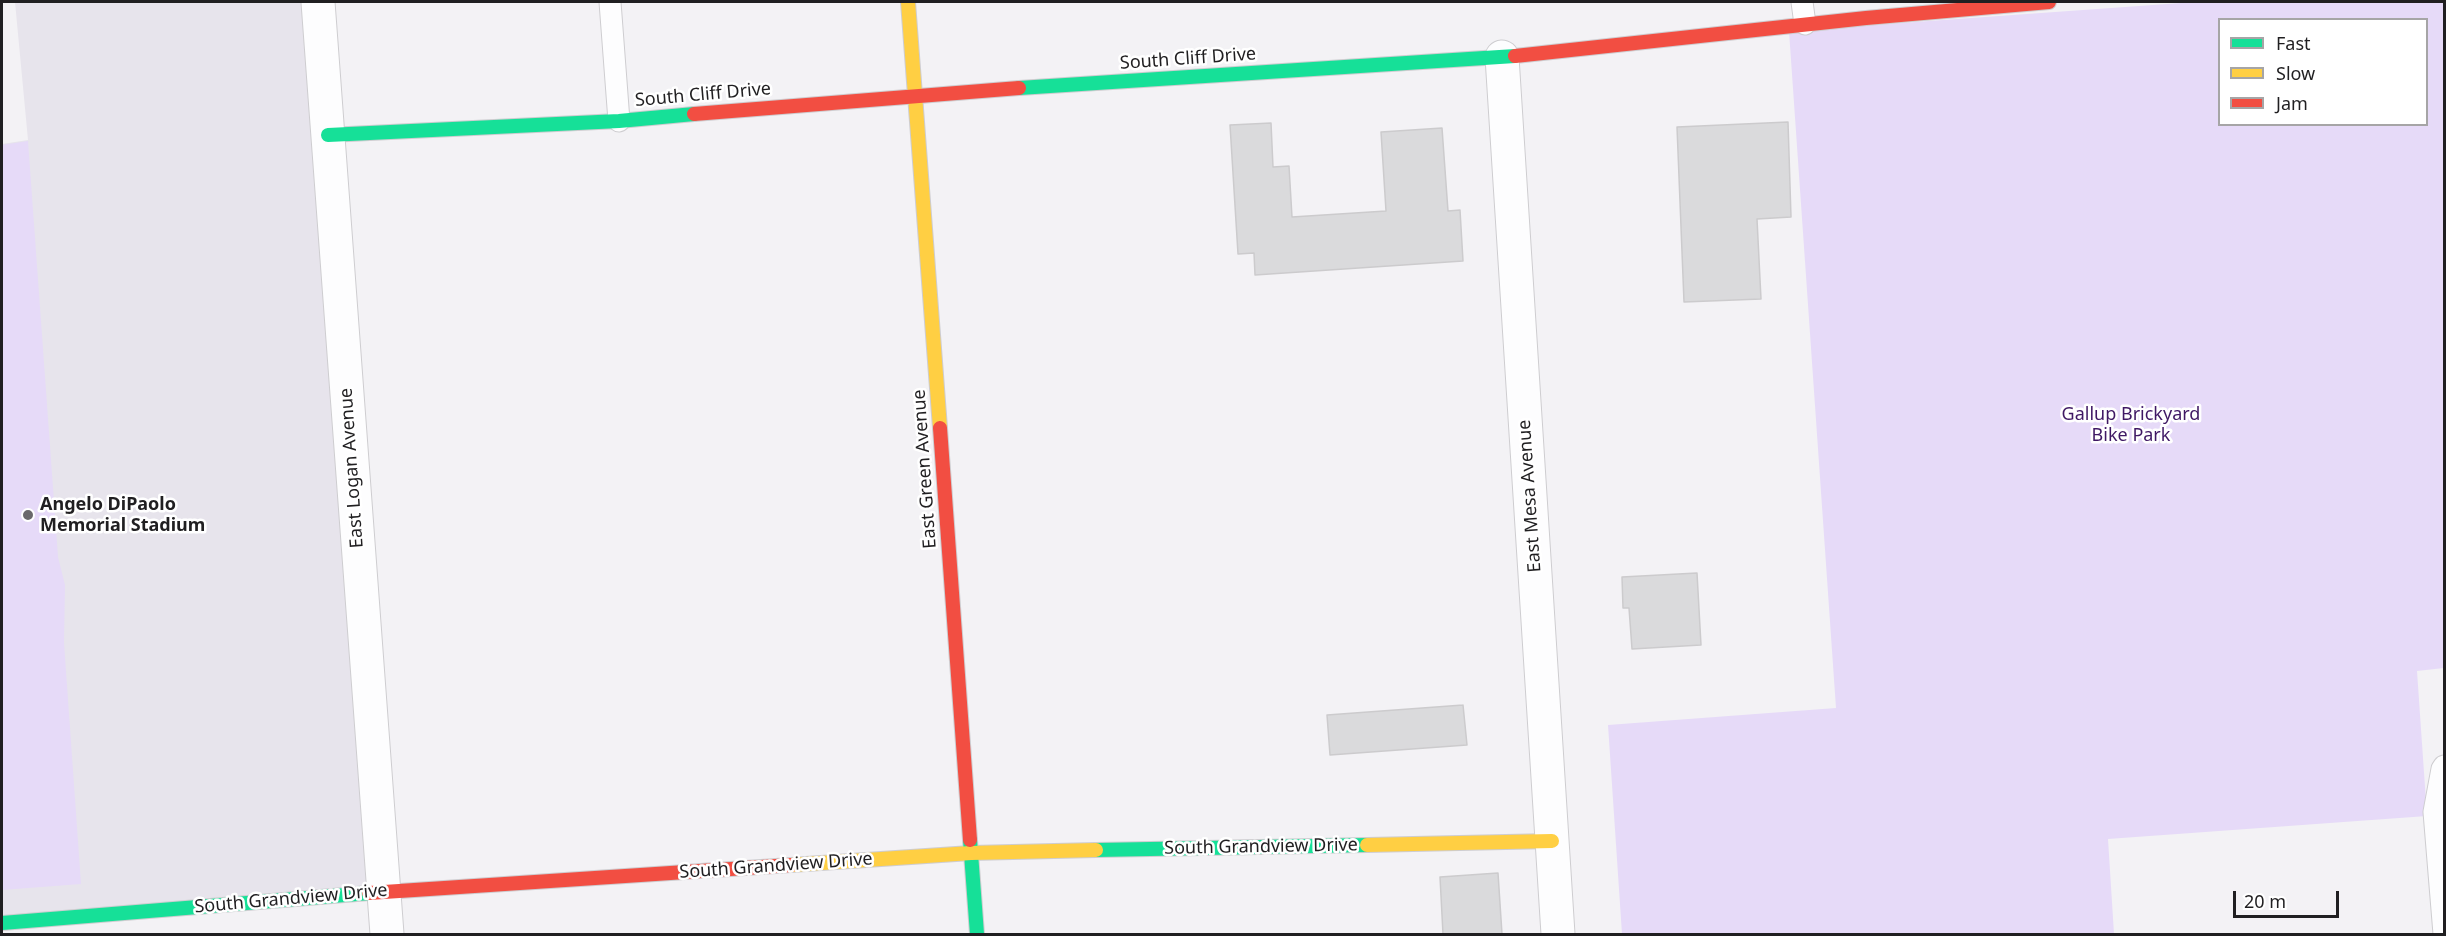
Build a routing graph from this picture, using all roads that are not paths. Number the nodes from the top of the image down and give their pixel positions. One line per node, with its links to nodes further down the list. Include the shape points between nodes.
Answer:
1 (318, 2): 10 (street, East Logan Avenue)
2 (610, 2): 9 (lane)
3 (908, 2): 8 (street, East Green Avenue)
4 (1802, 2): 6 (lane)
5 (2049, 2): 6 (street, South Cliff Drive)
6 (1805, 24): 7 (street, South Cliff Drive)
7 (1502, 57): 8 (street, South Cliff Drive); 12 (street, East Mesa Avenue)
8 (915, 95): 9 (street, South Cliff Drive); 13 (street, East Green Avenue)
9 (619, 121): 10 (street, South Cliff Drive)
10 (328, 135): 14 (street, East Logan Avenue)
11 (2445, 766): 19 (lane, via 2434,812)
12 (1552, 840): 13 (street, South Grandview Drive); 18 (street, East Mesa Avenue)
13 (971, 853): 14 (street, South Grandview Drive); 17 (street, East Green Avenue)
14 (384, 892): 15 (street, South Grandview Drive); 16 (street, East Logan Avenue)
15 (2, 922)
16 (387, 934)
17 (977, 934)
18 (1558, 934)
19 (2444, 934)

